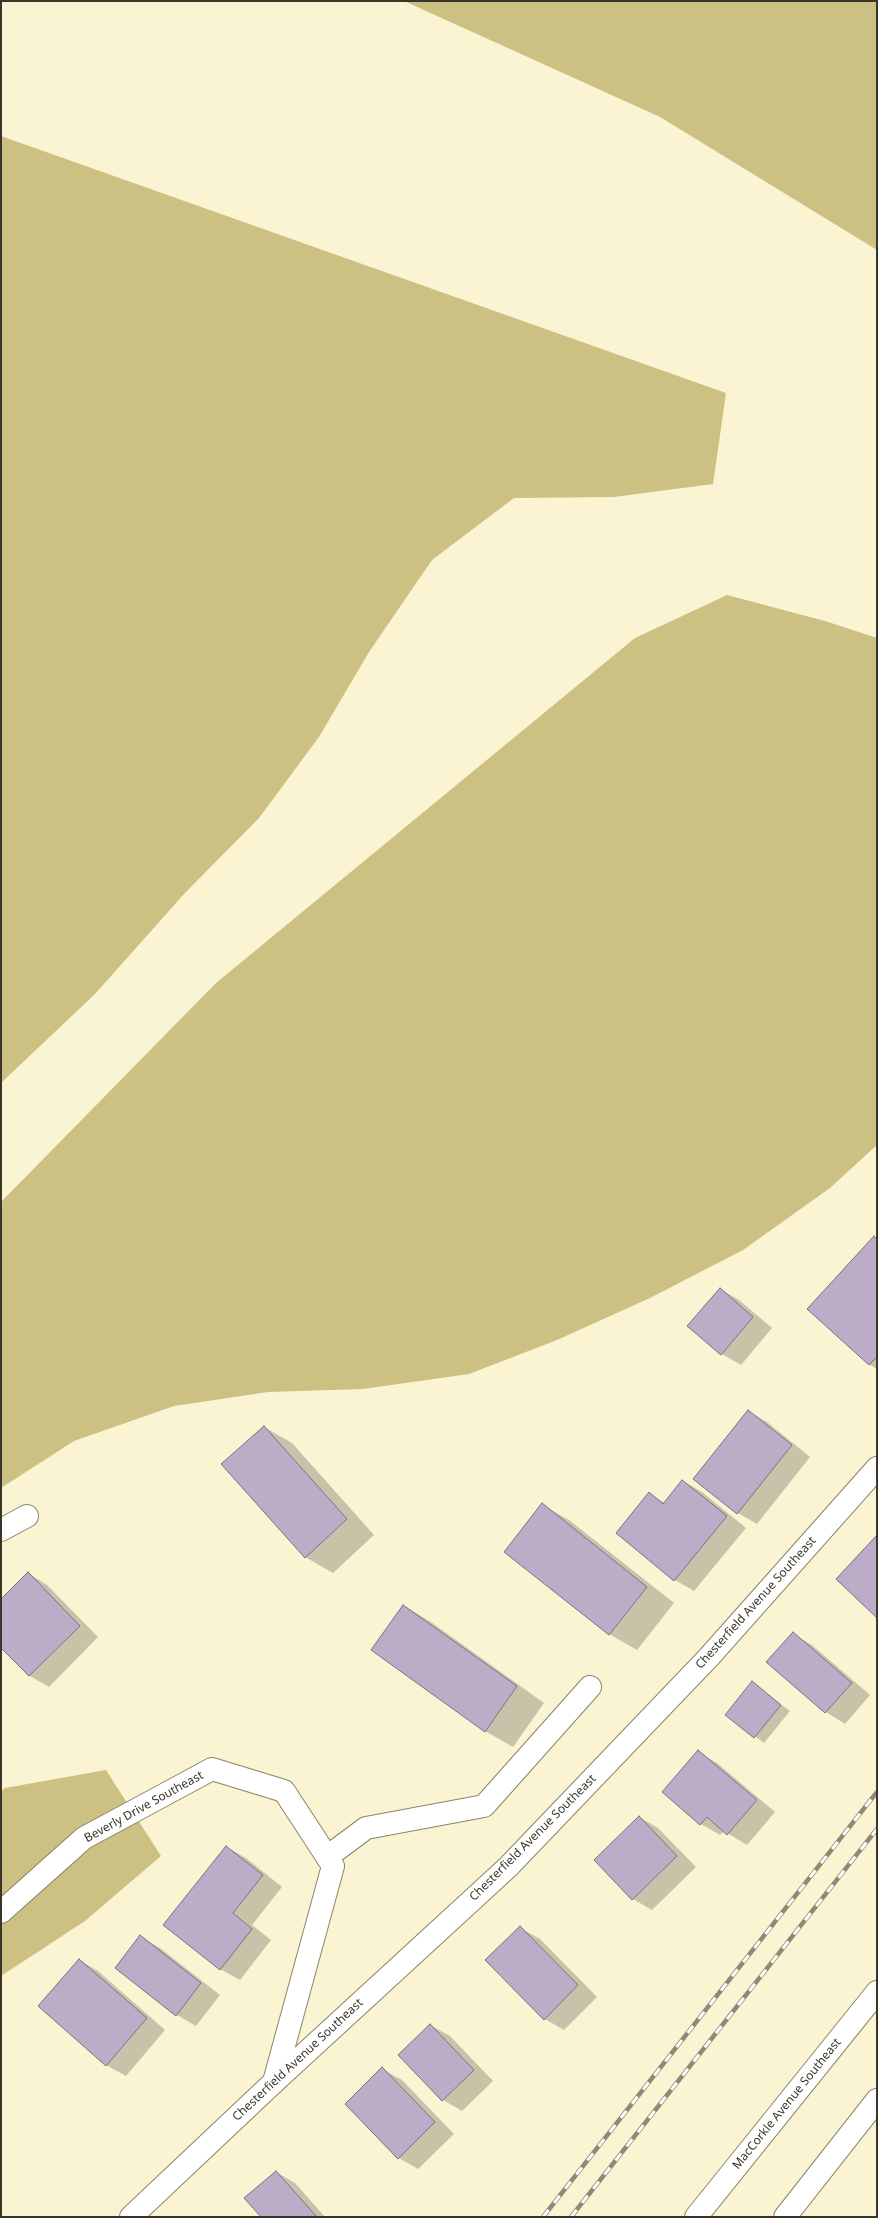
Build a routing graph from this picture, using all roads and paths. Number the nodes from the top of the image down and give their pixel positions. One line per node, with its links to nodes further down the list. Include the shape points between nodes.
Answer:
1 (877, 1468): 8 (street, Chesterfield Avenue Southeast, via 709,1657 508,1867)
2 (27, 1516): 3 (street)
3 (1, 1530)
4 (590, 1688): 5 (street, via 484,1806 366,1828)
5 (327, 1857): 6 (street, Beverly Drive Southeast, via 284,1791 212,1769 84,1838); 8 (street, Beverly Drive Southeast, via 333,1866)
6 (1, 1912)
7 (877, 1992): 11 (street, MacCorkle Avenue Southeast)
8 (274, 2082): 10 (street, Chesterfield Avenue Southeast)
9 (877, 2100): 12 (street)
10 (130, 2217)
11 (696, 2217)
12 (785, 2217)

